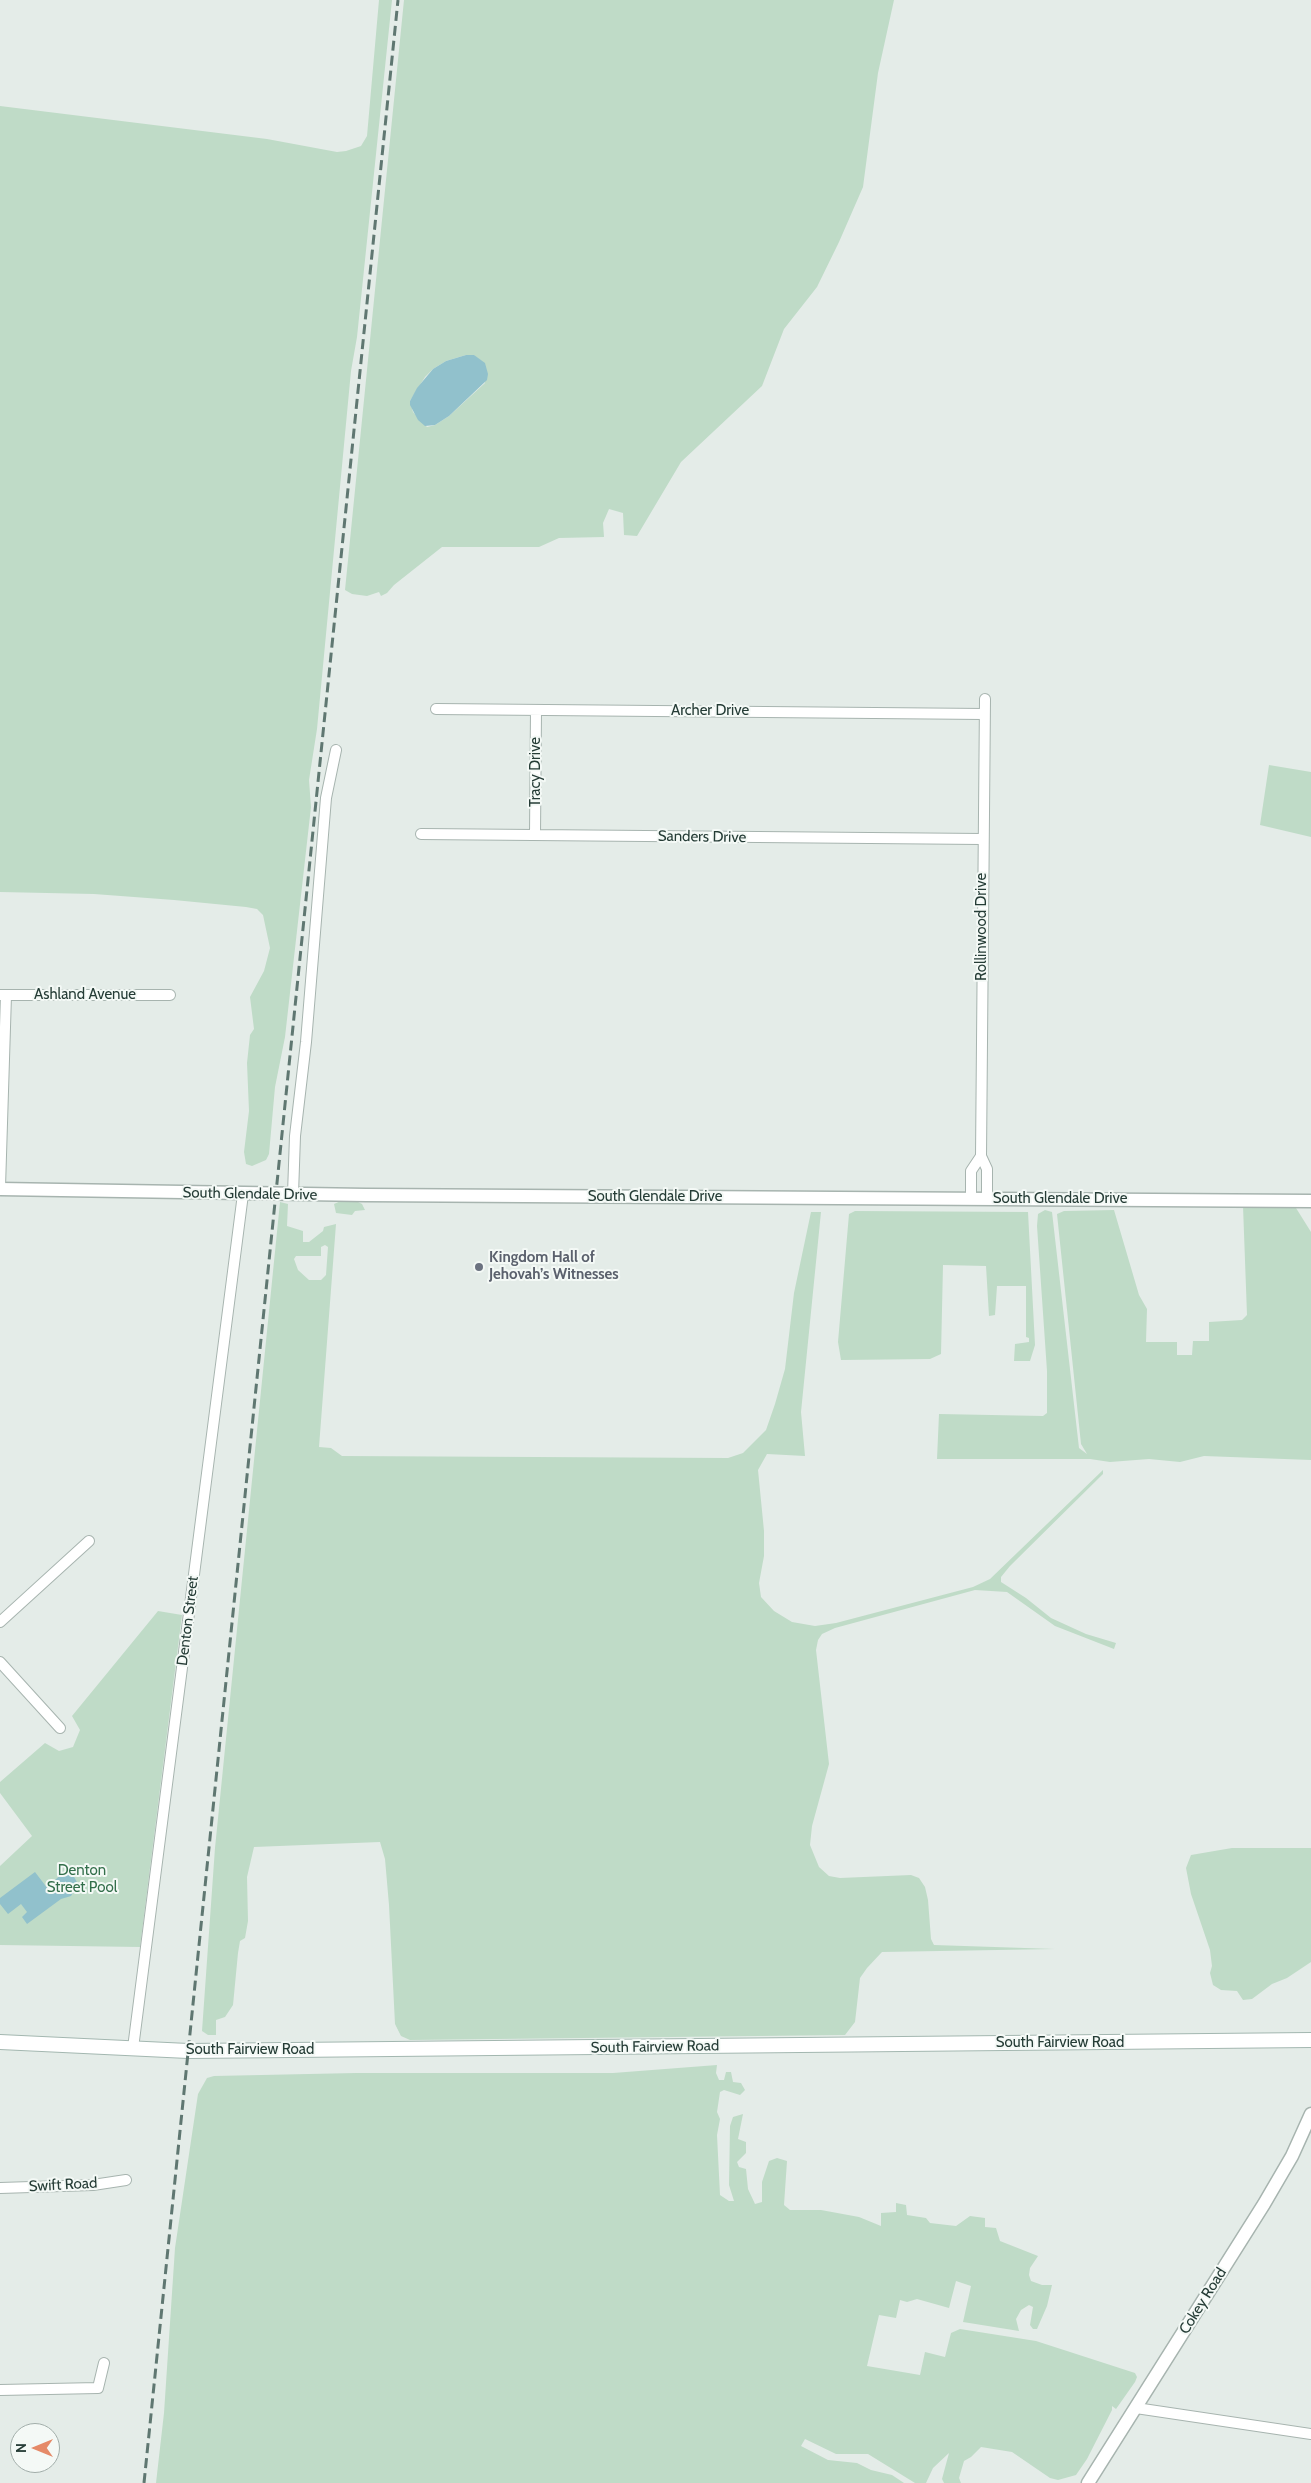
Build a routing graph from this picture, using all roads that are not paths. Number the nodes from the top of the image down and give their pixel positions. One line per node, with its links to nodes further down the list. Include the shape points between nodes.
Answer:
1 (985, 699): 4 (street, Rollinwood Drive)
2 (436, 709): 3 (street, Archer Drive)
3 (536, 710): 4 (street, Archer Drive); 7 (street, Tracy Drive)
4 (984, 714): 8 (street, Rollinwood Drive)
5 (336, 750): 14 (street, via 326,798 295,1136)
6 (421, 834): 7 (street, Sanders Drive)
7 (535, 835): 8 (street, Sanders Drive)
8 (982, 839): 11 (street, Rollinwood Drive)
9 (3, 995): 10 (street, Ashland Avenue); 12 (street)
10 (170, 995)
11 (981, 1156): 15 (street, Rollinwood Drive, via 971,1171); 16 (street, Rollinwood Drive, via 987,1169)
12 (0, 1188): 13 (street, South Glendale Drive)
13 (243, 1194): 14 (street, South Glendale Drive); 24 (street, Denton Street)
14 (293, 1194): 15 (street, South Glendale Drive)
15 (971, 1199): 16 (street, South Glendale Drive)
16 (987, 1199): 17 (street, South Glendale Drive)
17 (1311, 1201)
18 (89, 1541): 19 (street)
19 (0, 1622)
20 (0, 1662): 21 (street)
21 (60, 1728)
22 (1311, 2040): 24 (main road, South Fairview Road, via 188,2051)
23 (0, 2042): 24 (main road, South Fairview Road)
24 (133, 2048)
25 (1311, 2114): 30 (street, Cokey Road, via 1292,2156 1264,2204)
26 (126, 2180): 27 (street, Swift Road, via 93,2185)
27 (0, 2188)
28 (104, 2363): 29 (street, via 98,2388)
29 (0, 2390)
30 (1136, 2408): 31 (street); 32 (street, Cokey Road)
31 (1311, 2434)
32 (1088, 2483)

